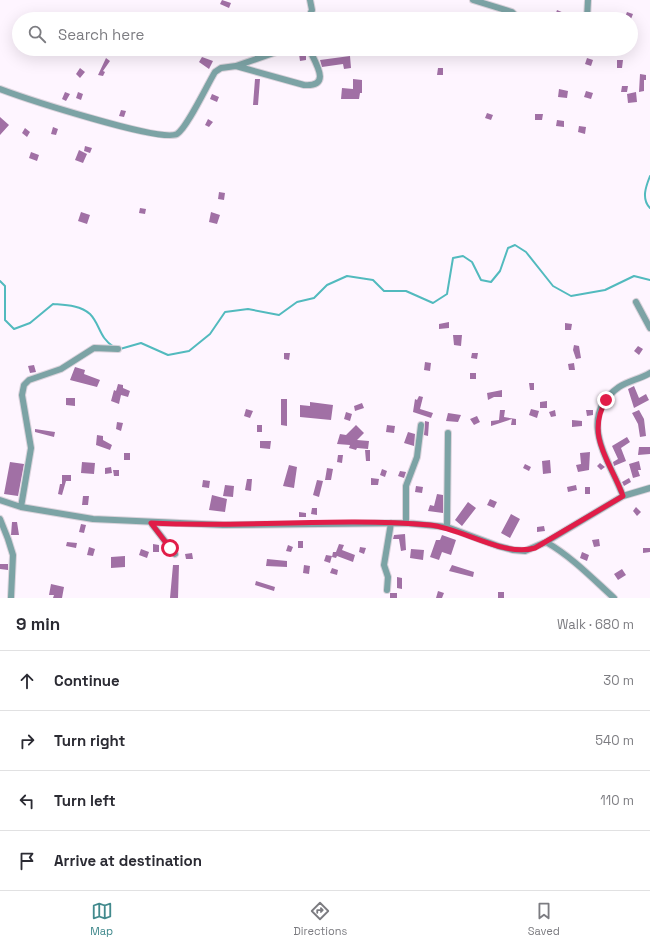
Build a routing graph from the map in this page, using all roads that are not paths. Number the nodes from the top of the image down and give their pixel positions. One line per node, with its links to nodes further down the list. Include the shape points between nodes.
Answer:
1 (310, 0): 4 (street)
2 (473, 0): 5 (street)
3 (588, 0): 6 (street)
4 (311, 12)
5 (512, 12)
6 (587, 12)
7 (265, 56): 9 (street)
8 (312, 56): 9 (street, via 320,76 318,84 314,85)
9 (236, 66): 10 (street, via 221,68 215,72 186,123 172,136 154,134 49,107)
10 (0, 89)
11 (636, 302): 12 (street)
12 (650, 328)
13 (118, 349): 20 (street, via 94,348 61,369 30,380 24,385 22,395 31,448)
14 (650, 373): 18 (street, via 619,387 606,400 600,413 597,435)
15 (421, 425): 24 (street, via 417,457 406,486)
16 (448, 433): 25 (street)
17 (650, 488): 18 (street)
18 (623, 496): 26 (street)
19 (0, 500): 20 (street)
20 (22, 507): 22 (street, via 93,520)
21 (0, 519): 29 (street, via 13,555)
22 (151, 523): 23 (street); 27 (street)
23 (391, 523): 24 (street); 28 (street, via 384,565 388,577)
24 (406, 523): 25 (street)
25 (447, 527): 26 (street, via 512,550 525,551)
26 (546, 542): 30 (street, via 592,576)
27 (175, 554)
28 (387, 590)
29 (12, 598)
30 (614, 598)

